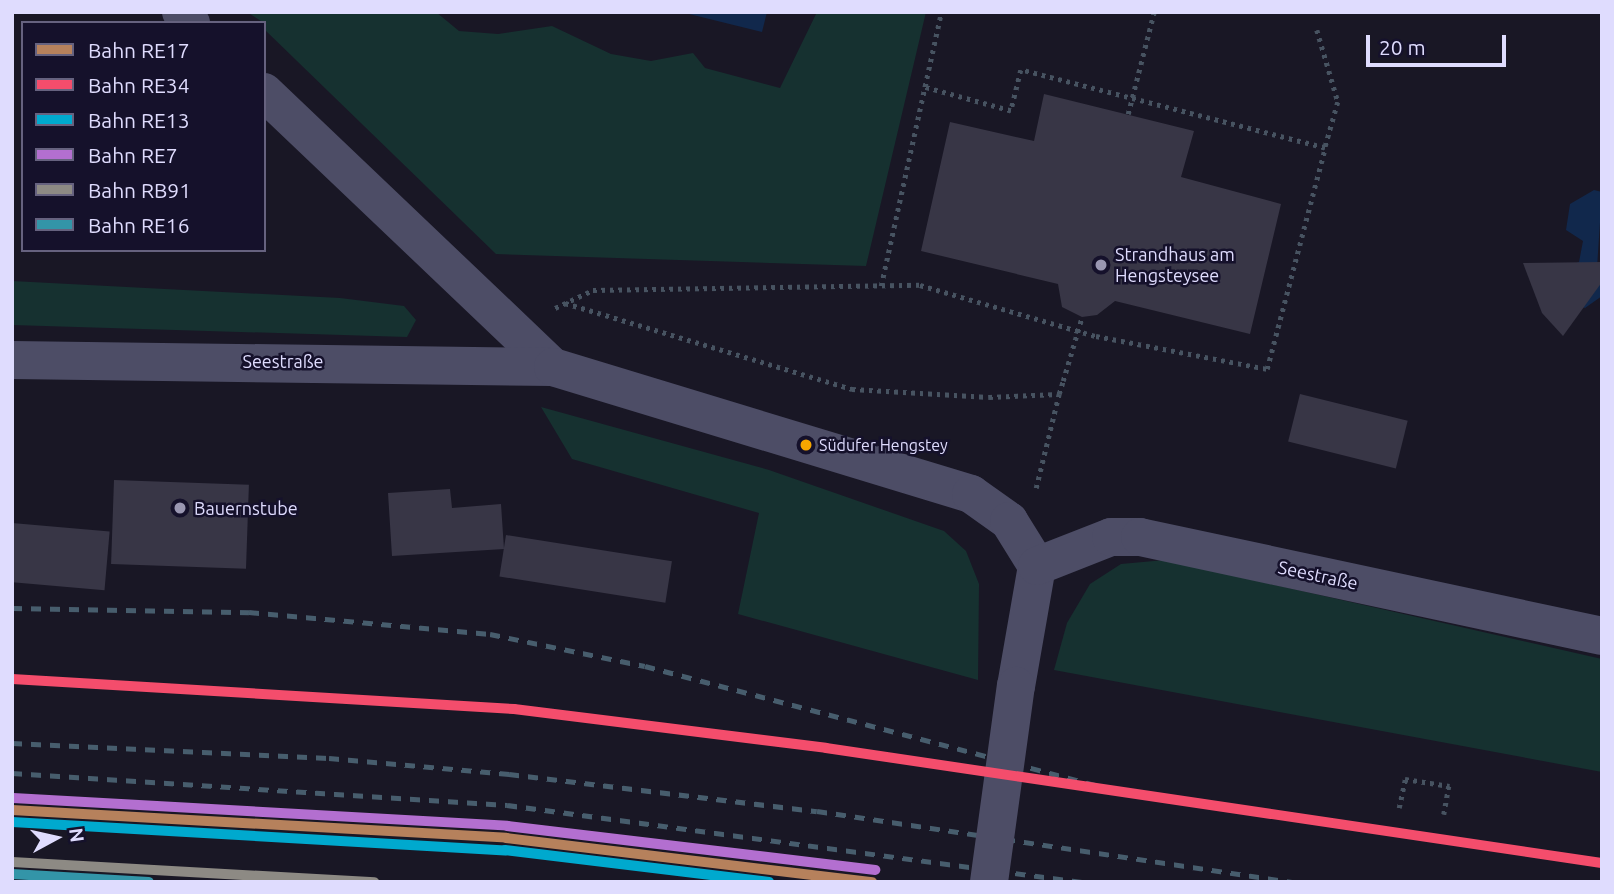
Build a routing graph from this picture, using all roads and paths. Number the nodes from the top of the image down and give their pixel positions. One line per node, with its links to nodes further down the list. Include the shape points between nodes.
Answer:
1 (941, 12): 4 (path)
2 (1154, 12): 6 (path, bridge)
3 (1317, 30): 7 (path, via 1338,102)
4 (924, 88): 7 (path, via 1011,111 1021,70); 8 (path)
5 (266, 94): 11 (street, Seestraße)
6 (1128, 114)
7 (1325, 148): 8 (path, via 1268,369 1096,336 920,285)
8 (881, 286): 9 (path, via 593,290)
9 (565, 303): 11 (path); 14 (path, via 852,389 903,396)
10 (1082, 317): 14 (path, bridge)
11 (512, 328): 13 (street, Seestraße)
12 (12, 360): 13 (street, Seestraße)
13 (553, 367): 16 (street, Seestraße, via 971,494 1009,521)
14 (1059, 394): 15 (path)
15 (1039, 474)
16 (1037, 566): 17 (street, Seestraße, via 1111,537 1140,537); 20 (street, bridge)
17 (1602, 636)
18 (1399, 808): 19 (path, via 1405,779 1449,786)
19 (1444, 815)
20 (989, 882)

